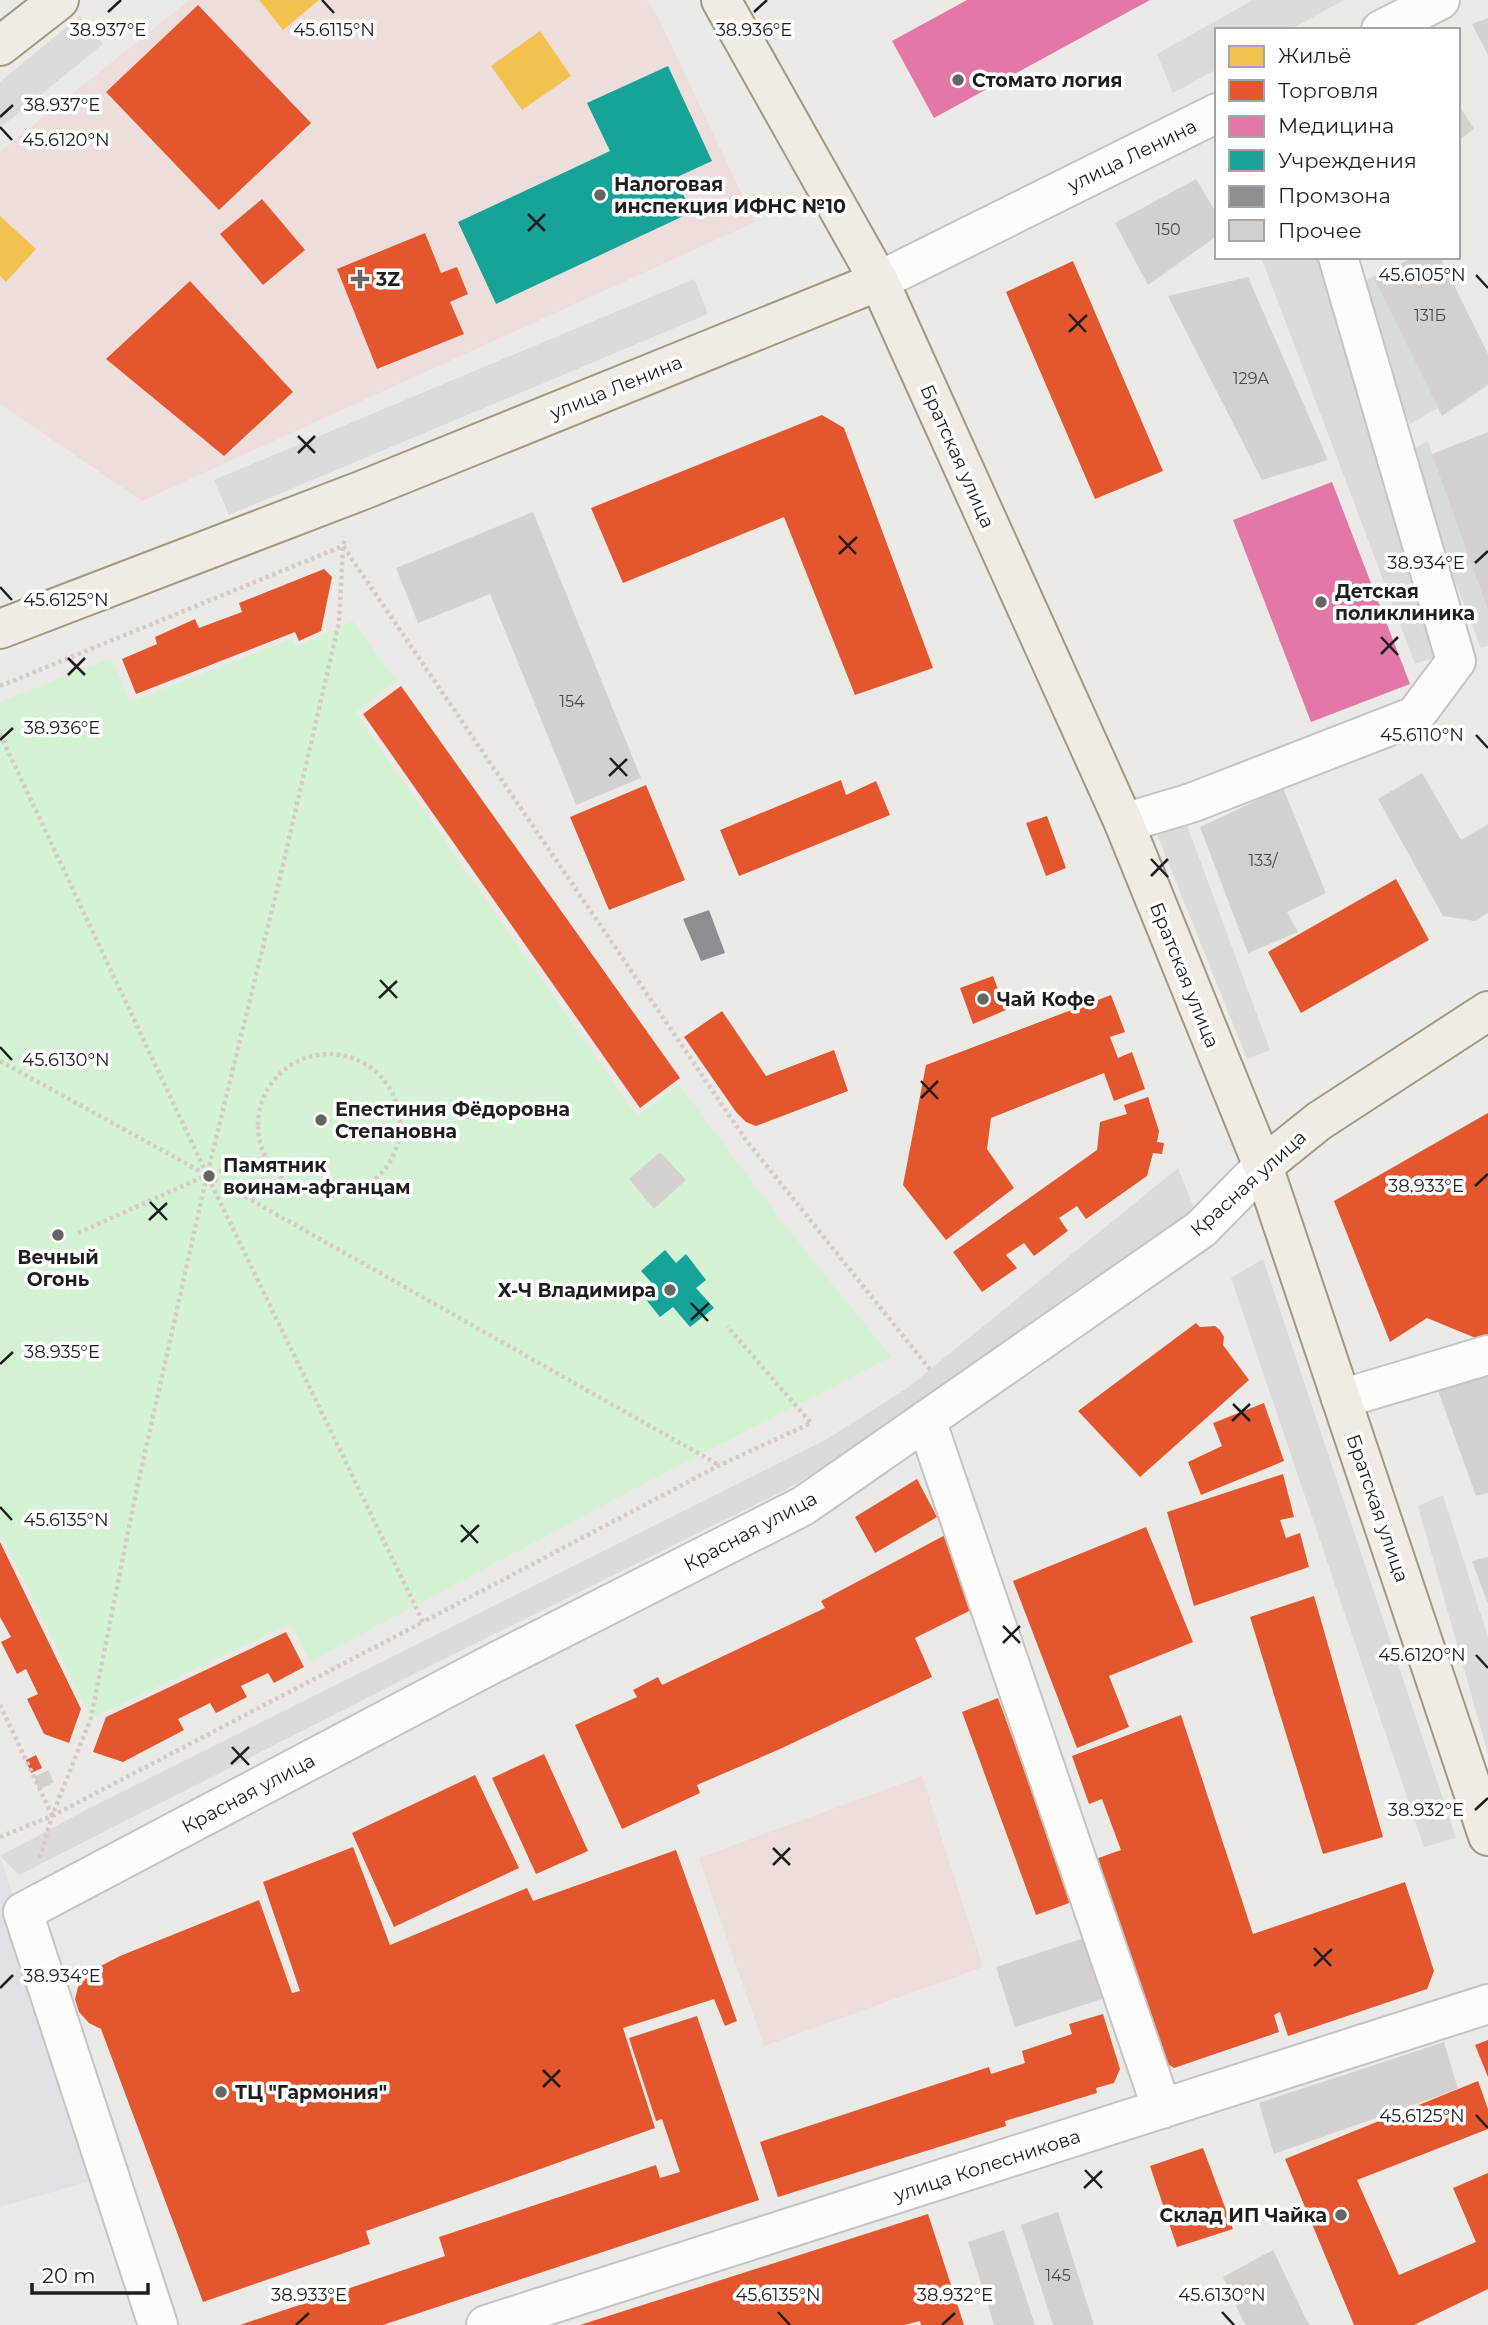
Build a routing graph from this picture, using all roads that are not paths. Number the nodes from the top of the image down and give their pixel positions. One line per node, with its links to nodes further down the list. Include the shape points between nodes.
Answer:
1 (59, 0): 5 (main road)
2 (721, 0): 8 (main road, Братская улица)
3 (1440, 0): 4 (street)
4 (1385, 28)
5 (0, 46)
6 (1215, 114): 8 (street, улица Ленина)
7 (1339, 259): 10 (street, via 1456,661 1415,716 1191,803)
8 (879, 281): 9 (main road, улица Ленина, via 363,490); 10 (main road, Братская улица)
9 (0, 629)
10 (1124, 823): 12 (main road, Братская улица)
11 (1488, 1011): 12 (main road, Красная улица, via 1319,1121)
12 (1263, 1166): 14 (main road, Братская улица); 15 (street, Красная улица, via 1200,1228)
13 (1488, 1355): 14 (street)
14 (1341, 1399): 16 (main road, Братская улица)
15 (940, 1410): 18 (street); 19 (street, Красная улица, via 803,1506 23,1912)
16 (1488, 1836)
17 (1488, 2004): 18 (street, улица Колесникова)
18 (1162, 2109): 20 (street, улица Колесникова)
19 (158, 2325)
20 (486, 2325)

